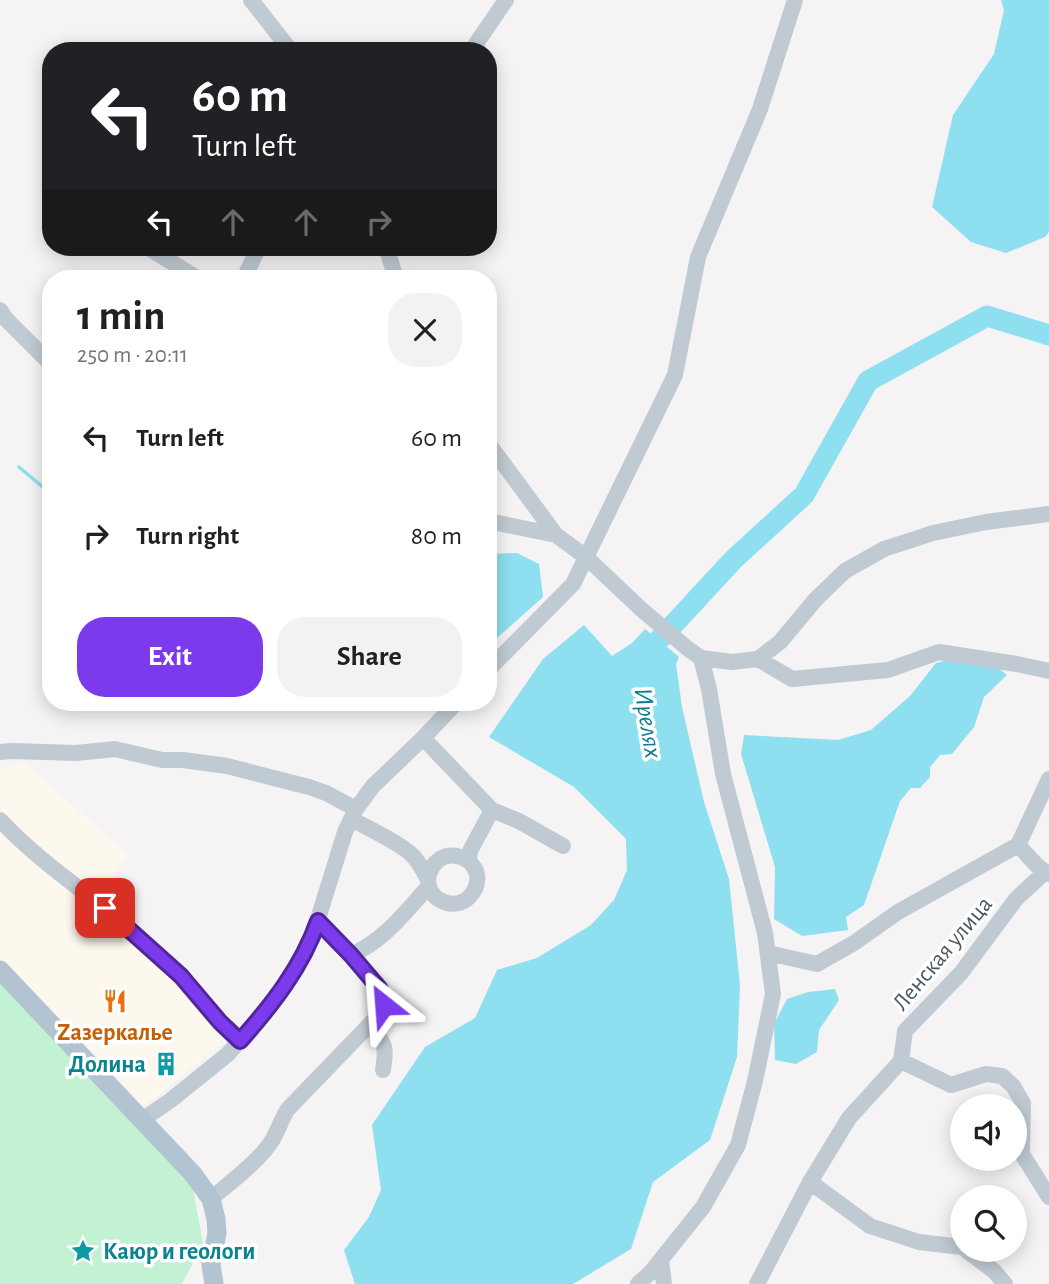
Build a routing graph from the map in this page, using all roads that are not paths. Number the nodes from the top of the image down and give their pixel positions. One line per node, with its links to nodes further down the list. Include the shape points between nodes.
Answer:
1 (251, 0): 4 (street)
2 (506, 0): 5 (street)
3 (795, 0): 14 (street, via 760,109 698,257 675,374)
4 (284, 42)
5 (477, 42)
6 (162, 256): 7 (street)
7 (184, 270)
8 (0, 310): 9 (street)
9 (42, 355)
10 (497, 455): 13 (street)
11 (1049, 514): 16 (street, via 933,533 884,549 845,571 780,642)
12 (497, 523): 13 (street)
13 (556, 535): 14 (street)
14 (586, 557): 15 (street); 17 (street, via 573,584)
15 (702, 657): 16 (street, via 732,662); 32 (street, via 723,774)
16 (758, 659): 18 (street, via 792,679 888,670 939,652)
17 (497, 661)
18 (1049, 671)
19 (449, 711): 20 (street)
20 (424, 738): 23 (street); 24 (street, via 373,786)
21 (0, 752): 24 (street, via 115,749 162,760 227,766 326,793)
22 (1049, 779): 26 (street)
23 (492, 810): 27 (street); 28 (street)
24 (353, 814): 30 (street, via 412,855); 31 (street)
25 (0, 820): 36 (street, via 154,950)
26 (1018, 845): 29 (street); 32 (street, via 817,964)
27 (563, 846)
28 (469, 861): 30 (street, via 446,855 433,864); 30 (street, via 477,881 466,900 444,902)
29 (1047, 873): 37 (street, Ленская улица, via 1016,899 961,973 905,1031)
30 (429, 883): 33 (street, via 391,928)
31 (318, 921): 33 (street); 36 (street, via 303,957)
32 (768, 953): 44 (street, via 773,994 738,1146 703,1207)
33 (351, 955): 35 (street, via 383,996 380,1014)
34 (0, 970): 39 (main road)
35 (370, 1024): 38 (street, via 386,1050); 42 (street, via 288,1109 270,1144)
36 (240, 1041): 39 (street)
37 (901, 1061): 40 (street, via 849,1118); 41 (street, via 951,1085 986,1074 1002,1076 1013,1086 1023,1103 1022,1154)
38 (383, 1070)
39 (142, 1120): 42 (main road)
40 (810, 1182): 43 (street, via 870,1226 919,1242); 50 (street)
41 (1049, 1197)
42 (211, 1199): 46 (main road, via 217,1233)
43 (950, 1246)
44 (661, 1260): 48 (street); 49 (street)
45 (982, 1262): 51 (street)
46 (212, 1274): 47 (main road)
47 (197, 1284)
48 (638, 1284)
49 (664, 1284)
50 (757, 1284)
51 (1005, 1284)

